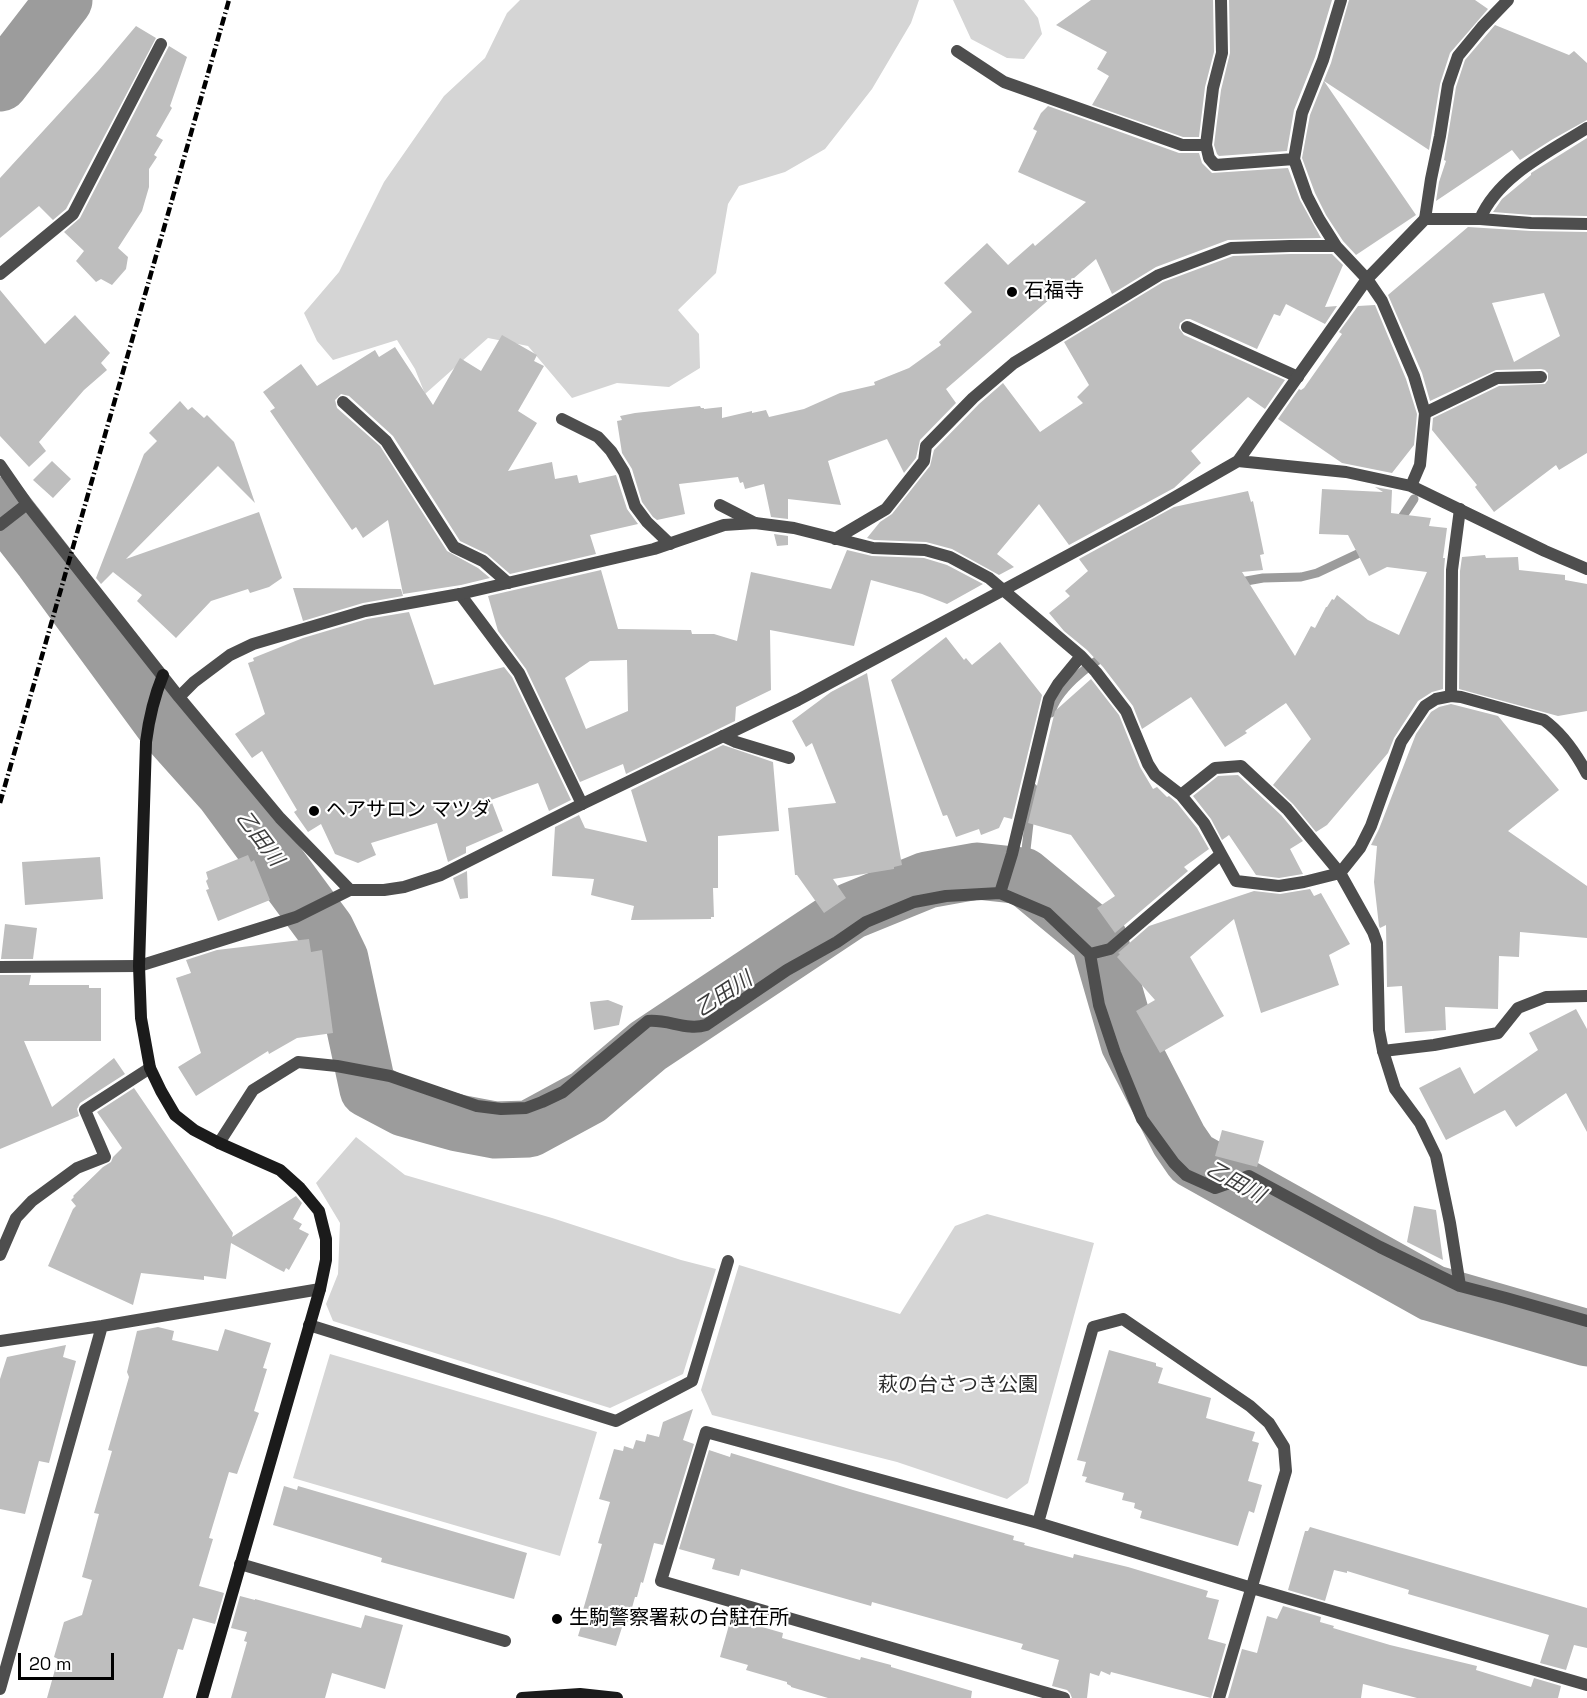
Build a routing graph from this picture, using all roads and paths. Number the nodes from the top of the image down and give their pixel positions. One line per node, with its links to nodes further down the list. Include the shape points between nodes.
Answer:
1 (1221, 0): 7 (street, via 1222,53)
2 (1341, 0): 8 (street, via 1302,113)
3 (1508, 0): 9 (street, via 1458,56 1448,85)
4 (161, 44): 13 (street, via 73,214)
5 (957, 51): 7 (street, via 1004,82 1182,145)
6 (1587, 128): 10 (street, via 1509,181 1485,207)
7 (1206, 145): 8 (street, via 1215,165)
8 (1294, 159): 12 (street, via 1318,219)
9 (1425, 219): 10 (street); 14 (street)
10 (1480, 219): 11 (street)
11 (1587, 224)
12 (1336, 246): 14 (street); 29 (street, via 1231,248 1159,275 1014,363 926,446 924,461 886,509)
13 (0, 274)
14 (1367, 279): 16 (street); 19 (street, via 1382,301 1414,376)
15 (1187, 327): 16 (street)
16 (1298, 377): 21 (street)
17 (1541, 377): 19 (street, via 1497,378)
18 (343, 402): 32 (street, via 386,441 454,547 483,561)
19 (1425, 414): 23 (street, via 1420,465)
20 (562, 419): 30 (street, via 598,437 611,451 624,472 635,506)
21 (1238, 461): 23 (street, via 1346,472); 33 (street)
22 (0, 465): 24 (street)
23 (1411, 486): 26 (street)
24 (27, 504): 28 (street); 36 (street)
25 (720, 505): 27 (street)
26 (1460, 509): 31 (street); 37 (street, via 1452,570)
27 (755, 523): 29 (street); 30 (street, via 724,525)
28 (0, 525)
29 (835, 539): 33 (street, via 873,548 925,550 950,557 989,578)
30 (670, 544): 32 (street)
31 (1587, 569)
32 (508, 583): 34 (street)
33 (1002, 590): 35 (street); 39 (street)
34 (460, 594): 38 (street, via 365,611 253,644 230,655); 43 (street, via 519,673)
35 (1082, 656): 42 (street, via 1126,711 1155,775); 47 (street, via 1049,699)
36 (163, 675): 38 (street); 49 (street, via 148,721)
37 (1451, 696): 41 (street, via 1544,720 1567,741); 45 (street, via 1425,706 1401,742 1371,826)
38 (179, 697): 46 (street, via 280,818)
39 (723, 736): 40 (street); 43 (street)
40 (789, 758)
41 (1587, 774)
42 (1181, 795): 44 (street, via 1204,823); 45 (street, via 1215,768 1241,766 1287,809)
43 (582, 804): 46 (street, via 441,875 404,887)
44 (1221, 854): 45 (street, via 1236,881 1279,886); 48 (street, via 1110,949)
45 (1340, 873): 52 (street, via 1377,943)
46 (350, 890): 49 (street, via 296,917)
47 (1000, 893): 48 (street, via 1047,913); 54 (street, via 914,902 866,922 706,1025 697,1028 648,1021 563,1092 526,1108 477,1106 390,1076 298,1062 253,1090)
48 (1090, 954): 57 (street, via 1115,1053 1142,1119 1186,1174 1215,1188 1249,1176)
49 (139, 966): 50 (street); 53 (street, via 141,1018)
50 (0, 967)
51 (1587, 996): 52 (street, via 1546,997 1518,1008 1498,1034)
52 (1383, 1051): 57 (street, via 1395,1089 1420,1123 1436,1156)
53 (150, 1068): 54 (street, via 175,1115 194,1131); 55 (street, via 86,1110 105,1157 77,1168 32,1201 16,1218)
54 (219, 1143): 58 (street, via 280,1170 319,1211 326,1239)
55 (0, 1255)
56 (728, 1262): 60 (street, via 692,1381 616,1421)
57 (1460, 1286): 59 (street)
58 (320, 1288): 60 (street); 61 (street)
59 (1587, 1321)
60 (309, 1325): 64 (street)
61 (102, 1326): 62 (street); 68 (street)
62 (0, 1341)
63 (1038, 1523): 65 (street); 65 (street, via 1093,1327 1123,1319 1250,1406 1269,1423 1284,1447 1286,1472); 72 (street, via 706,1432 661,1581)
64 (240, 1564): 66 (street); 69 (street)
65 (1252, 1588): 67 (street); 73 (street)
66 (505, 1641)
67 (1587, 1685)
68 (0, 1689)
69 (202, 1698)
70 (522, 1698): 71 (street, via 580,1694)
71 (617, 1698)
72 (1064, 1698)
73 (1220, 1698)

